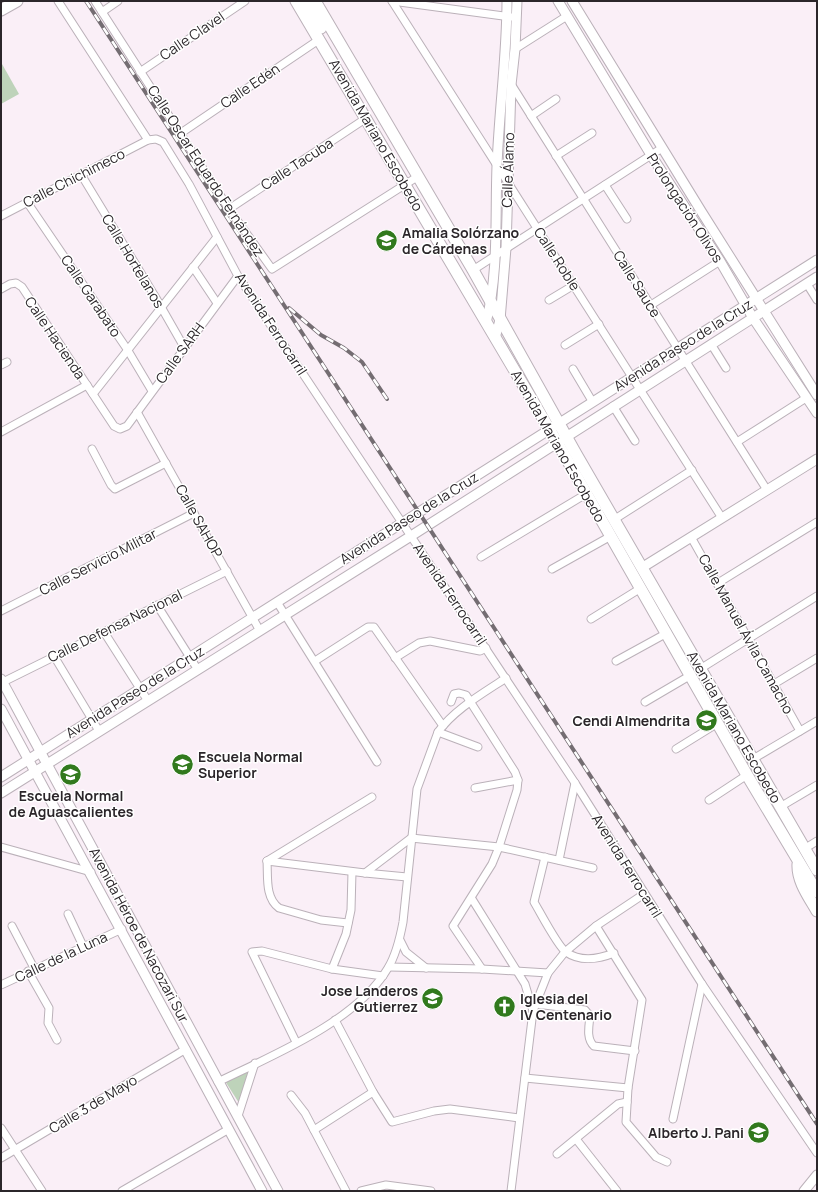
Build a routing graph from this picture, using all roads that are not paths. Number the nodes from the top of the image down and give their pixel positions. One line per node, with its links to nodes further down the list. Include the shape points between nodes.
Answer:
1 (17, 1): 14 (main road)
2 (58, 1): 30 (street)
3 (95, 1): 15 (street, Calle Oscar Eduardo Fernández)
4 (118, 1): 15 (street)
5 (245, 1): 22 (street, Calle Clavel)
6 (296, 1): 18 (main road, Avenida Mariano Escobedo)
7 (305, 1): 23 (main road, via 336,54)
8 (315, 1): 36 (main road, Avenida Mariano Escobedo)
9 (392, 1): 17 (street); 34 (street, Calle Roble)
10 (508, 1): 17 (main road, Calle Álamo)
11 (517, 1): 17 (main road, Calle Álamo)
12 (558, 1): 16 (main road, Prolongación Olivos)
13 (572, 1): 19 (main road, Prolongación Olivos)
14 (1, 10)
15 (102, 12): 22 (street, Calle Oscar Eduardo Fernández)
16 (568, 16): 20 (street); 21 (main road, Prolongación Olivos)
17 (512, 17): 20 (main road, Calle Álamo); 24 (main road, Calle Álamo)
18 (320, 39): 23 (main road, Avenida Mariano Escobedo); 28 (street, Calle Edén)
19 (599, 43): 21 (main road); 31 (main road, Prolongación Olivos)
20 (515, 49): 24 (main road, Calle Álamo)
21 (588, 50): 32 (main road, Prolongación Olivos)
22 (140, 72): 28 (street, Calle Oscar Eduardo Fernández)
23 (341, 75): 27 (main road, Avenida Mariano Escobedo)
24 (507, 83): 26 (street, Calle Sauce); 34 (main road, Calle Álamo); 37 (main road, Calle Álamo)
25 (556, 99): 26 (street)
26 (531, 116): 33 (street, Calle Sauce)
27 (365, 119): 38 (main road, Avenida Mariano Escobedo); 42 (street, Calle Tacuba)
28 (181, 133): 42 (street, Calle Oscar Eduardo Fernández)
29 (592, 133): 33 (street)
30 (148, 140): 35 (street, Calle Chichimeco); 48 (street, Avenida Ferrocarril, via 156,139 163,142)
31 (662, 148): 32 (street); 43 (main road, Prolongación Olivos)
32 (651, 155): 39 (street); 46 (main road, Prolongación Olivos)
33 (556, 156): 40 (street, Calle Sauce)
34 (497, 164): 37 (street, Calle Roble); 50 (main road, Calle Álamo)
35 (82, 176): 41 (street, Calle Chichimeco); 66 (street, Calle Hortelanos)
36 (417, 177): 38 (street); 54 (main road, Avenida Mariano Escobedo)
37 (508, 181): 47 (street, Calle Roble); 49 (main road, Calle Álamo)
38 (404, 185): 42 (street, Calle Oscar Eduardo Fernández, via 272,269); 71 (main road, Avenida Mariano Escobedo)
39 (605, 185): 40 (street); 45 (street)
40 (583, 199): 47 (street); 67 (street, Calle Sauce)
41 (27, 202): 44 (street, Calle Chichimeco); 78 (street, Calle Garabato)
42 (229, 209)
43 (701, 212): 46 (main road); 60 (main road, Prolongación Olivos)
44 (1, 216)
45 (627, 219)
46 (691, 219): 52 (main road, Prolongación Olivos)
47 (537, 228): 49 (street); 58 (street, Calle Roble)
48 (217, 237): 53 (street); 55 (street, Avenida Ferrocarril)
49 (506, 248): 50 (street); 70 (main road, Calle Álamo)
50 (496, 255): 54 (street); 64 (main road, Calle Álamo)
51 (817, 260): 60 (main road, Avenida Paseo de la Cruz)
52 (720, 261): 65 (main road, Prolongación Olivos); 67 (street)
53 (193, 266): 63 (street); 66 (street)
54 (473, 270): 64 (main road, Avenida Mariano Escobedo)
55 (238, 276): 63 (street, Calle SARH); 110 (street, Avenida Ferrocarril)
56 (817, 278): 57 (main road, Avenida Paseo de la Cruz)
57 (807, 284): 62 (street); 68 (main road, Avenida Paseo de la Cruz)
58 (574, 285): 61 (street); 72 (street, Calle Roble)
59 (1, 289): 83 (street, Calle Hacienda, via 16,283 22,287)
60 (755, 299): 65 (main road, Avenida Paseo de la Cruz); 68 (main road, Prolongación Olivos)
61 (549, 300)
62 (817, 300)
63 (217, 303): 76 (street, Calle SARH)
64 (491, 304): 70 (main road, Avenida Mariano Escobedo); 71 (main road, Calle Álamo)
65 (745, 304): 69 (main road, Prolongación Olivos); 77 (main road, Avenida Paseo de la Cruz)
66 (161, 306): 76 (street, Calle Hortelanos); 78 (street)
67 (650, 306): 77 (street, Calle Sauce)
68 (764, 312): 69 (main road, Avenida Paseo de la Cruz); 86 (main road, Prolongación Olivos)
69 (753, 318): 74 (main road, Avenida Paseo de la Cruz); 88 (main road, Prolongación Olivos)
70 (500, 320): 73 (main road, Calle Álamo); 93 (main road, Avenida Mariano Escobedo)
71 (486, 324): 73 (main road, Avenida Mariano Escobedo)
72 (598, 324): 75 (street); 82 (street, Calle Roble)
73 (495, 338): 95 (main road, Avenida Mariano Escobedo)
74 (711, 344): 79 (main road, Avenida Paseo de la Cruz); 80 (street)
75 (565, 345)
76 (184, 347): 85 (street, Calle SARH)
77 (678, 348): 79 (street, Calle Sauce); 82 (main road, Avenida Paseo de la Cruz)
78 (127, 349): 85 (street, Calle Garabato); 87 (street)
79 (685, 361): 84 (main road, Avenida Paseo de la Cruz); 100 (street, Calle Sauce)
80 (726, 368)
81 (573, 369): 89 (street)
82 (632, 376): 84 (street, Calle Roble); 89 (main road, Avenida Paseo de la Cruz)
83 (87, 385): 87 (street, Calle Hacienda); 96 (street)
84 (640, 389): 90 (main road, Avenida Paseo de la Cruz); 104 (street, Calle Roble)
85 (152, 391): 91 (street, Calle SARH)
86 (816, 391)
87 (93, 394): 94 (street, Calle Hacienda, via 114,426)
88 (806, 398): 92 (main road, Prolongación Olivos); 100 (street)
89 (592, 401): 93 (main road, Avenida Paseo de la Cruz)
90 (614, 406): 97 (main road, Avenida Paseo de la Cruz); 98 (street)
91 (137, 412): 94 (street, Calle SARH, via 127,426); 103 (street, Calle SAHOP)
92 (817, 413)
93 (559, 422): 95 (main road, Avenida Paseo de la Cruz); 97 (main road, Avenida Mariano Escobedo)
94 (120, 429)
95 (549, 429): 99 (main road, Avenida Mariano Escobedo); 110 (main road, Avenida Paseo de la Cruz)
96 (1, 432)
97 (566, 435): 99 (main road, Avenida Paseo de la Cruz); 109 (main road, Avenida Mariano Escobedo)
98 (635, 440)
99 (557, 442): 106 (main road, Avenida Mariano Escobedo); 112 (main road, Avenida Paseo de la Cruz)
100 (737, 442): 105 (street, Calle Sauce)
101 (92, 449): 103 (street, via 111,485 116,489)
102 (817, 459): 105 (main road)
103 (166, 463): 107 (street, Calle SAHOP)
104 (692, 470): 108 (street, Calle Roble); 109 (street)
105 (767, 490): 108 (main road)
106 (586, 494): 113 (main road, Avenida Mariano Escobedo); 115 (street)
107 (194, 513): 118 (street, Calle SAHOP); 124 (street, Calle Servicio Militar)
108 (722, 518): 114 (main road)
109 (615, 519): 116 (main road, Avenida Mariano Escobedo)
110 (401, 522): 112 (street, Avenida Ferrocarril); 122 (main road, Avenida Paseo de la Cruz)
111 (817, 522): 119 (street)
112 (411, 536): 125 (main road, Avenida Paseo de la Cruz); 132 (street, Avenida Ferrocarril)
113 (611, 536): 117 (street); 120 (main road, Avenida Mariano Escobedo)
114 (691, 537): 116 (main road); 119 (street, Calle Manuel Ávila Camacho)
115 (481, 557)
116 (643, 567): 139 (main road, Avenida Mariano Escobedo)
117 (552, 569)
118 (227, 571): 123 (street, Calle Defensa Nacional); 126 (street, Calle SAHOP)
119 (718, 583): 131 (street, Calle Manuel Ávila Camacho)
120 (641, 588): 127 (street); 130 (main road, Avenida Mariano Escobedo)
121 (817, 596): 131 (street)
122 (277, 602): 125 (street); 126 (main road, Avenida Paseo de la Cruz)
123 (157, 605): 129 (street, Calle Defensa Nacional); 134 (street)
124 (1, 611)
125 (286, 615): 128 (main road, Avenida Paseo de la Cruz); 137 (street)
126 (253, 617): 128 (street, Calle SAHOP); 134 (main road, Avenida Paseo de la Cruz)
127 (591, 619)
128 (260, 631): 140 (main road, Avenida Paseo de la Cruz)
129 (104, 632): 133 (street, Calle Defensa Nacional); 145 (street)
130 (667, 633): 138 (street); 141 (main road, Avenida Mariano Escobedo)
131 (749, 639): 139 (street); 144 (street, Calle Manuel Ávila Camacho)
132 (486, 648): 135 (street, via 480,651 430,641 419,643); 142 (street, Avenida Ferrocarril)
133 (54, 656): 143 (street, Calle Defensa Nacional); 151 (street)
134 (190, 657): 140 (street); 145 (main road, Avenida Paseo de la Cruz)
135 (395, 658): 137 (street, via 374,627 368,627); 154 (street)
136 (817, 658): 144 (street)
137 (315, 661): 163 (street)
138 (616, 661)
139 (700, 668): 162 (main road, Avenida Mariano Escobedo)
140 (198, 670): 146 (main road, Avenida Paseo de la Cruz)
141 (691, 674): 149 (street); 153 (main road, Avenida Mariano Escobedo)
142 (506, 678): 148 (street); 169 (street, Avenida Ferrocarril)
143 (2, 681): 160 (main road, Avenida Héroe de Nacozari Sur)
144 (774, 684): 157 (street, Calle Manuel Ávila Camacho)
145 (141, 689): 146 (street); 151 (main road, Avenida Paseo de la Cruz)
146 (148, 701): 155 (main road, Avenida Paseo de la Cruz)
147 (451, 702): 148 (street, via 454,694 459,693 466,695)
148 (470, 702): 154 (street); 168 (street, via 516,772)
149 (645, 702)
150 (1, 708): 161 (main road, Avenida Héroe de Nacozari Sur)
151 (92, 719): 155 (street); 160 (main road, Avenida Paseo de la Cruz)
152 (817, 721): 157 (street)
153 (718, 723): 159 (street); 166 (main road, Avenida Mariano Escobedo)
154 (443, 726): 156 (street)
155 (99, 731): 164 (main road, Avenida Paseo de la Cruz)
156 (438, 732): 158 (street); 177 (street, via 417,789)
157 (800, 732): 162 (street)
158 (478, 747)
159 (676, 749)
160 (41, 751): 161 (main road, Avenida Paseo de la Cruz); 164 (main road, Avenida Héroe de Nacozari Sur)
161 (29, 759): 165 (main road, Avenida Héroe de Nacozari Sur); 167 (main road, Avenida Paseo de la Cruz)
162 (753, 759): 174 (main road, Avenida Mariano Escobedo)
163 (377, 762)
164 (47, 763): 165 (main road, Avenida Paseo de la Cruz); 223 (main road, Avenida Héroe de Nacozari Sur)
165 (35, 771): 172 (main road, Avenida Paseo de la Cruz); 188 (main road, Avenida Héroe de Nacozari Sur)
166 (747, 775): 174 (main road, Avenida Mariano Escobedo); 175 (street)
167 (1, 777)
168 (518, 780): 171 (street); 180 (street)
169 (575, 783): 184 (street); 193 (street, Avenida Ferrocarril)
170 (817, 785): 176 (street)
171 (475, 788)
172 (1, 793)
173 (372, 797): 185 (street)
174 (768, 798): 176 (main road, Avenida Mariano Escobedo); 183 (main road, Avenida Mariano Escobedo)
175 (709, 800)
176 (780, 807): 181 (main road, Avenida Mariano Escobedo)
177 (411, 838): 180 (street); 190 (street); 191 (street)
178 (817, 841): 181 (street)
179 (1, 847): 188 (street)
180 (499, 847): 182 (street); 194 (street)
181 (804, 849): 187 (main road, Avenida Mariano Escobedo)
182 (545, 857): 184 (street); 203 (street, via 534,902)
183 (798, 859): 192 (main road, Avenida Mariano Escobedo); 195 (main road, via 802,884)
184 (559, 860): 186 (street)
185 (267, 861): 189 (street); 197 (street, via 269,898 279,908 321,920)
186 (593, 868)
187 (817, 870)
188 (91, 872): 200 (main road, Avenida Héroe de Nacozari Sur)
189 (352, 872): 190 (street); 197 (street)
190 (365, 873): 191 (street)
191 (407, 876): 201 (street)
192 (817, 892)
193 (644, 894): 199 (street); 213 (street, Avenida Ferrocarril)
194 (472, 899): 208 (street, via 453,926); 210 (street)
195 (817, 911)
196 (68, 914): 202 (street)
197 (348, 924): 207 (street)
198 (12, 926): 209 (street)
199 (596, 926): 203 (street); 204 (street)
200 (122, 929): 202 (street, Calle de la Luna); 219 (main road, Avenida Héroe de Nacozari Sur)
201 (400, 940): 205 (street); 206 (street, via 406,952)
202 (83, 946): 209 (street, Calle de la Luna)
203 (565, 952): 204 (street, via 590,959 603,958); 211 (street)
204 (614, 953): 220 (street, via 642,1000)
205 (389, 967): 206 (street); 212 (street)
206 (426, 968): 208 (street)
207 (332, 969): 212 (street); 218 (street, via 262,951 252,952)
208 (482, 969): 210 (street)
209 (31, 970): 214 (street, Calle de la Luna); 217 (street, via 48,1008 48,1024)
210 (516, 971): 211 (street); 215 (street)
211 (548, 973): 215 (street)
212 (383, 976): 216 (street, via 360,1003)
213 (702, 984): 230 (street); 236 (street, Avenida Ferrocarril)
214 (1, 985)
215 (535, 1007): 220 (street, via 585,1010 590,1016 589,1038 594,1046); 222 (street)
216 (335, 1020): 218 (street); 225 (street)
217 (58, 1040)
218 (296, 1042): 221 (street)
219 (186, 1049): 232 (main road, Avenida Héroe de Nacozari Sur); 235 (street, Calle 3 de Mayo)
220 (635, 1051): 224 (street)
221 (255, 1064): 223 (street); 228 (street)
222 (525, 1078): 224 (street); 229 (street)
223 (218, 1082): 228 (main road, Avenida Héroe de Nacozari Sur)
224 (628, 1088): 227 (street)
225 (373, 1092): 229 (street, via 392,1122 434,1110 450,1109); 233 (street)
226 (291, 1094): 233 (street)
227 (627, 1102): 234 (street, via 618,1104); 239 (street, via 626,1122 656,1157)
228 (238, 1116): 245 (main road, Avenida Héroe de Nacozari Sur)
229 (519, 1118): 249 (street)
230 (673, 1119)
231 (1, 1128): 235 (street)
232 (229, 1129): 243 (street); 244 (main road, Avenida Héroe de Nacozari Sur)
233 (314, 1130): 246 (street)
234 (576, 1139): 237 (street); 250 (street)
235 (14, 1150): 238 (street, Calle 3 de Mayo); 242 (street)
236 (817, 1153)
237 (557, 1154)
238 (1, 1158)
239 (667, 1162)
240 (817, 1175): 251 (main road)
241 (386, 1188): 247 (street); 248 (street)
242 (42, 1191)
243 (122, 1191)
244 (262, 1191)
245 (278, 1191)
246 (346, 1191)
247 (361, 1191)
248 (431, 1191)
249 (511, 1191)
250 (617, 1191)
251 (804, 1191)

